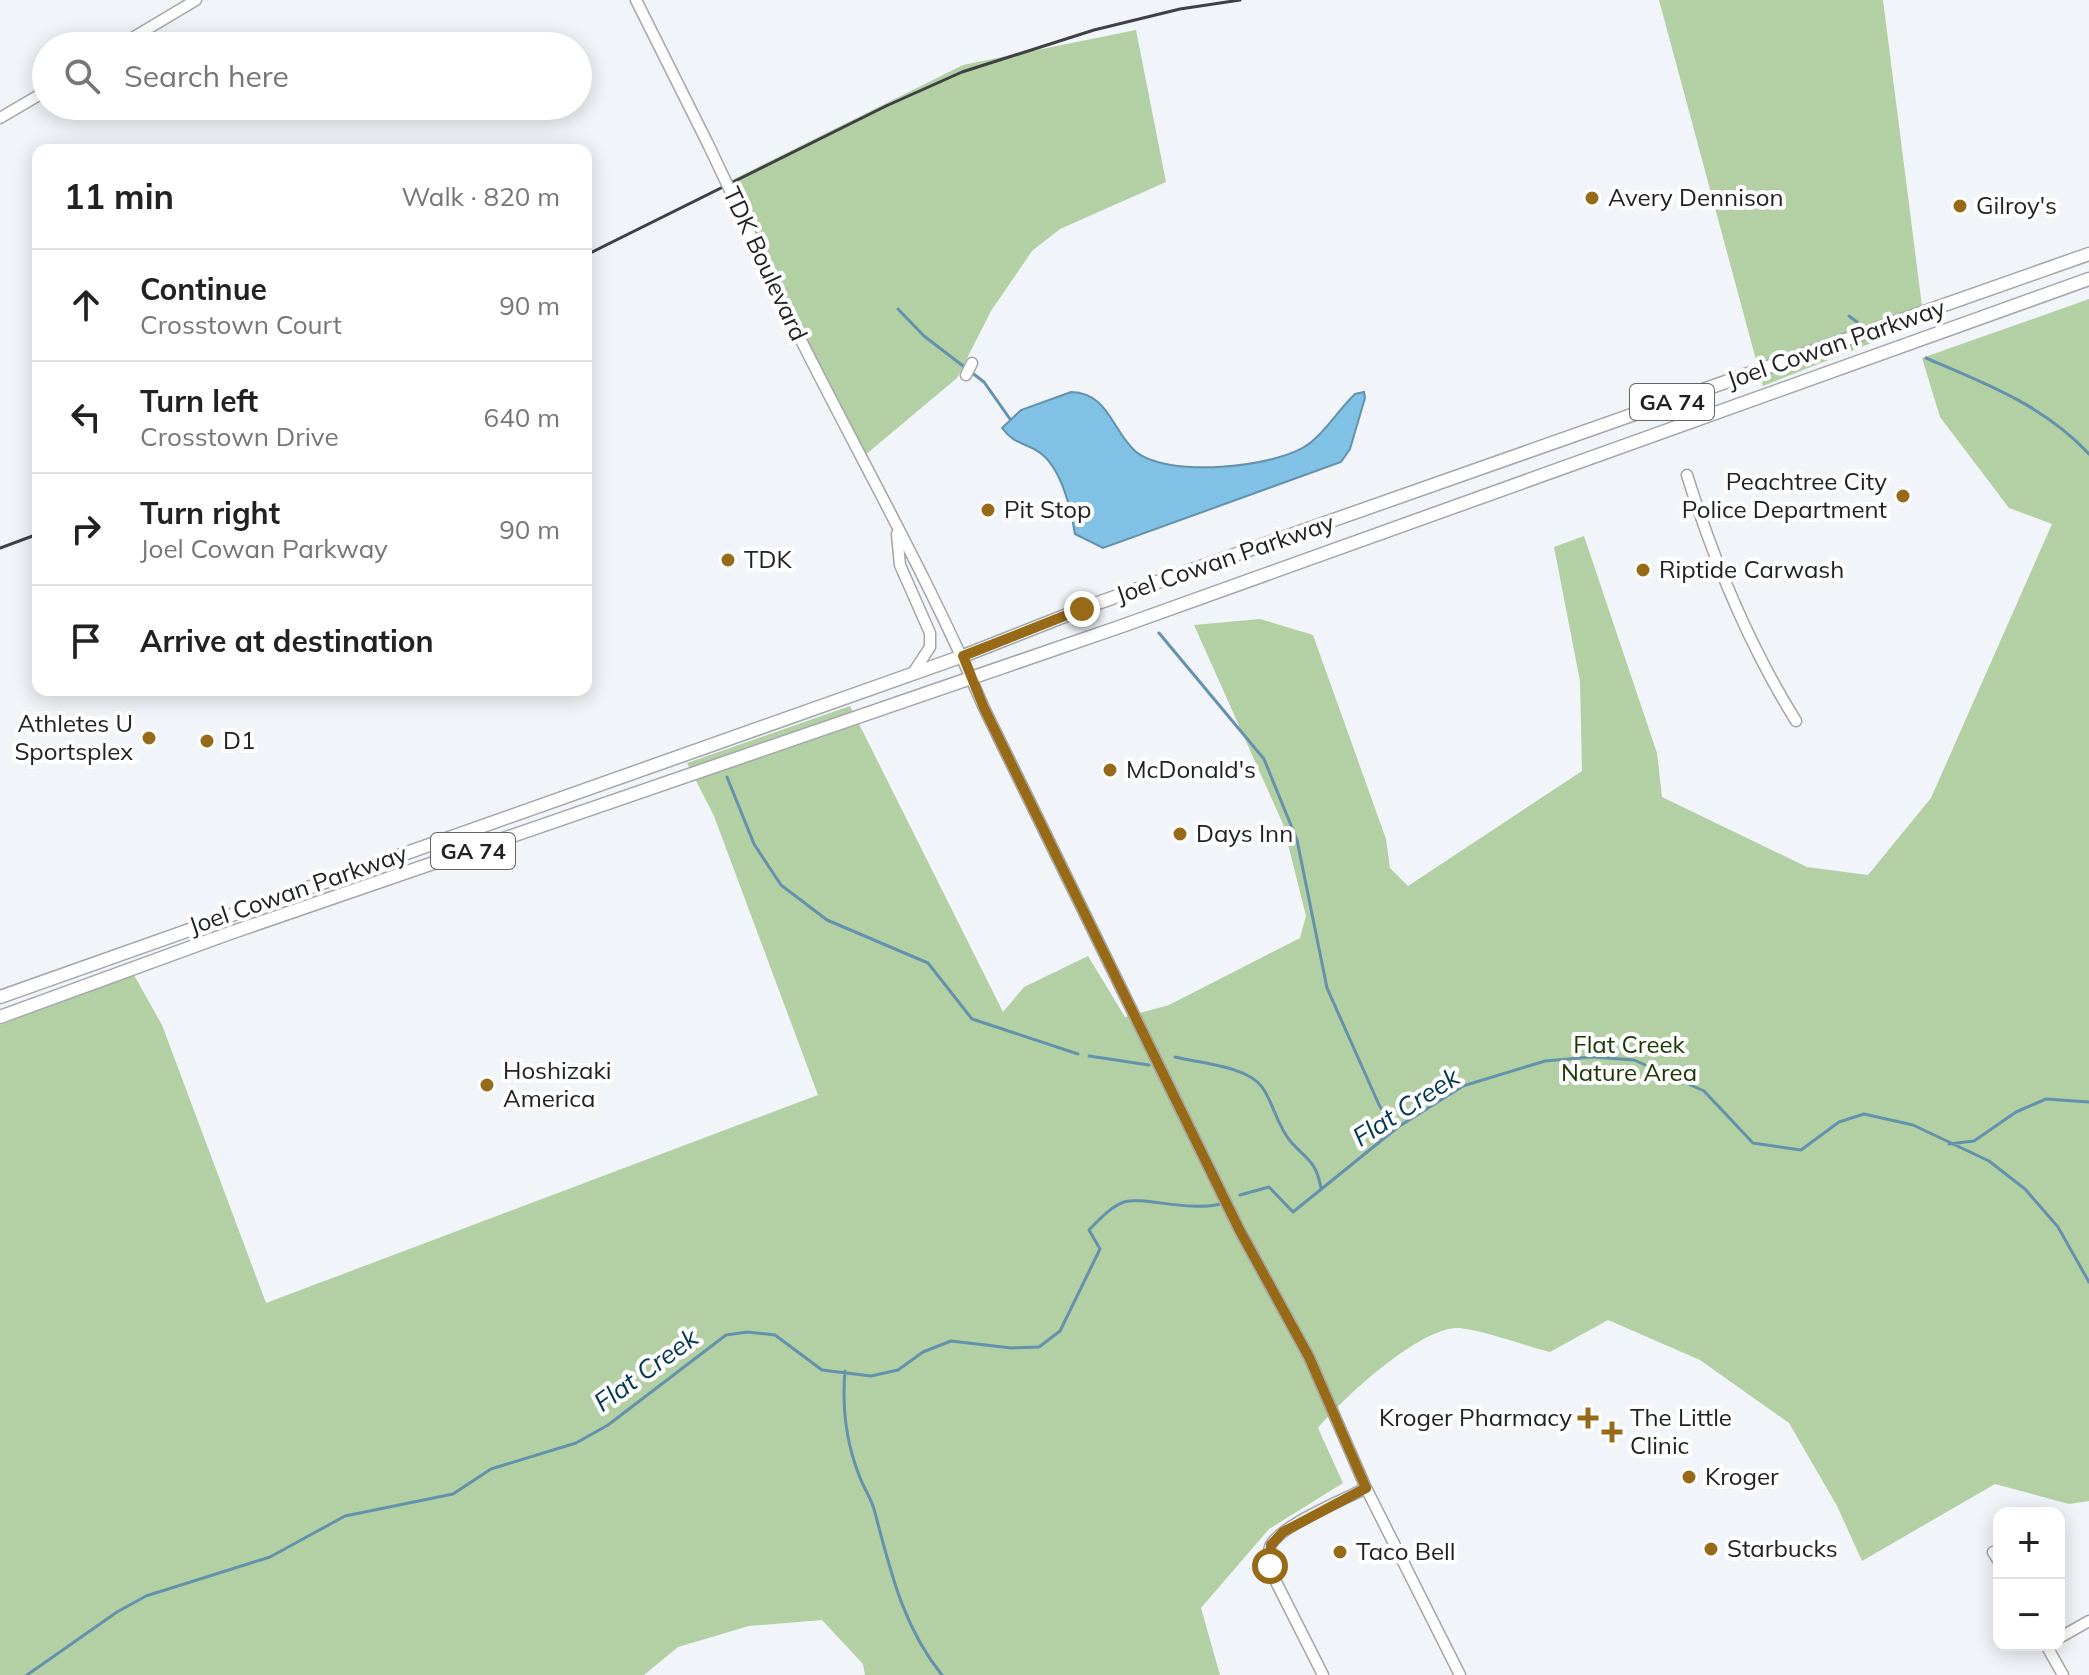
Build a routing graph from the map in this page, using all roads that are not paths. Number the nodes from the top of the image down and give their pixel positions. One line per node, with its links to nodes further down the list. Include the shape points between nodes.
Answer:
1 (196, 0): 3 (street)
2 (636, 0): 11 (street, TDK Boulevard, bridge)
3 (142, 32)
4 (32, 99): 5 (street)
5 (0, 118)
6 (2089, 254): 12 (main road, Joel Cowan Parkway / GA 74, via 1095,604)
7 (2089, 279): 14 (main road, Joel Cowan Parkway / GA 74)
8 (972, 363): 9 (street)
9 (966, 375)
10 (1687, 475): 15 (street, via 1735,608)
11 (896, 528): 12 (street, TDK Boulevard); 13 (street, TDK Boulevard, via 900,565 930,633 930,647)
12 (963, 656): 13 (main road, Joel Cowan Parkway / GA 74); 14 (street, TDK Boulevard)
13 (913, 673): 16 (main road, Joel Cowan Parkway / GA 74)
14 (971, 677): 17 (main road, Joel Cowan Parkway / GA 74); 20 (street, TDK Boulevard, via 1240,1231 1309,1357)
15 (1796, 721)
16 (222, 915): 17 (street); 18 (main road, Joel Cowan Parkway / GA 74)
17 (230, 933): 19 (main road, Joel Cowan Parkway / GA 74)
18 (0, 997)
19 (0, 1017)
20 (1366, 1488): 24 (street, via 1283,1532 1271,1545 1271,1572); 25 (street, TDK Boulevard)
21 (2089, 1621): 22 (street)
22 (2065, 1635)
23 (2050, 1651): 26 (street)
24 (1323, 1675)
25 (1460, 1675)
26 (2063, 1675)

